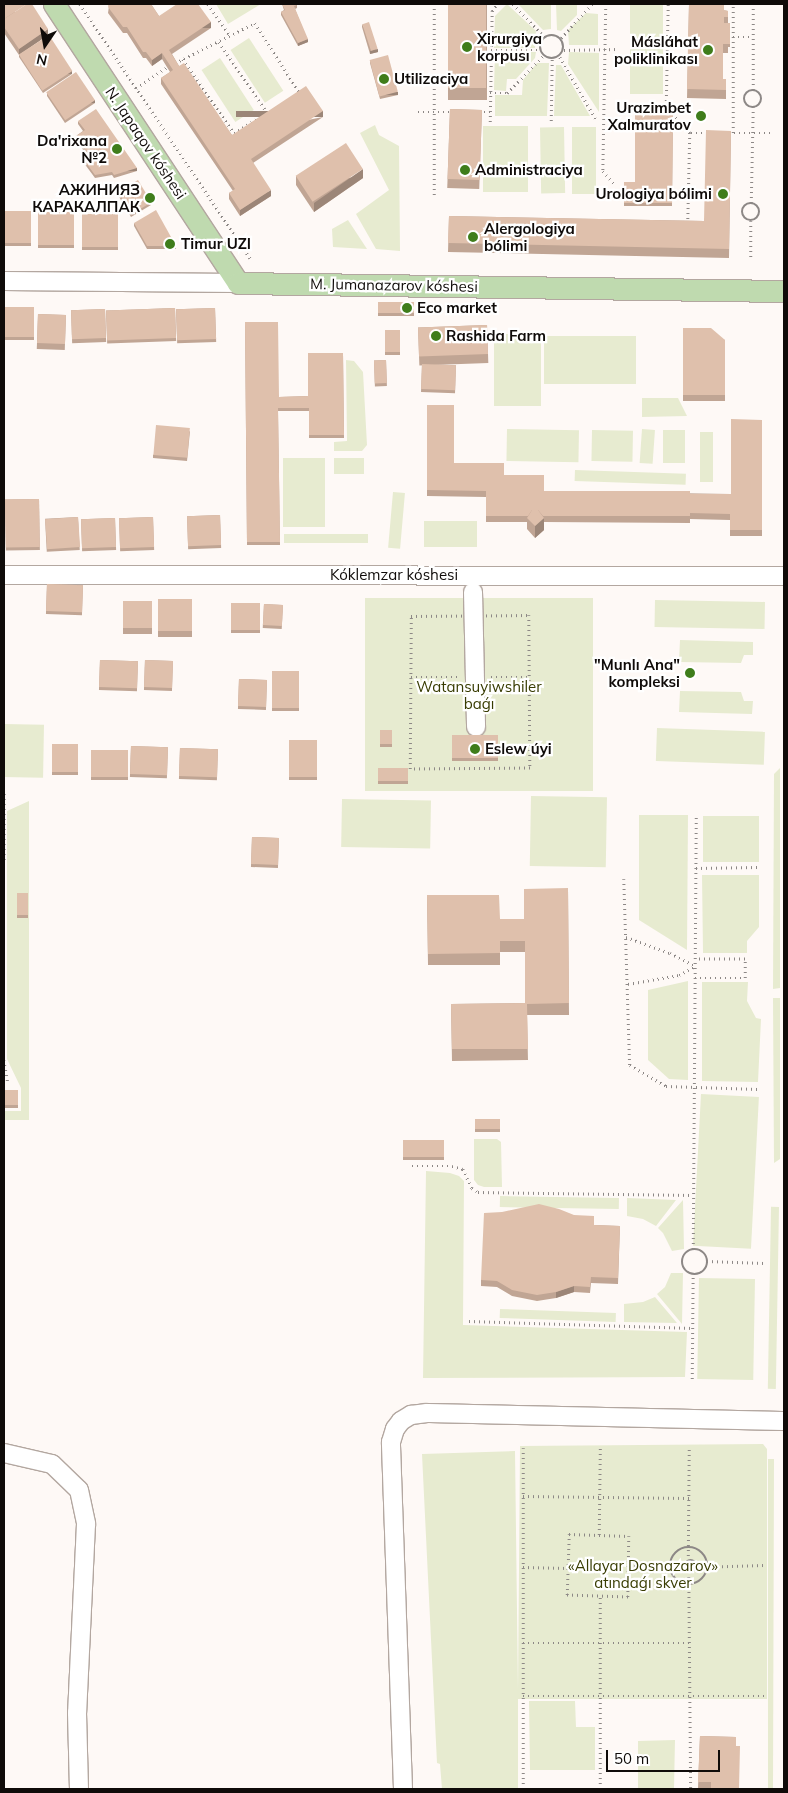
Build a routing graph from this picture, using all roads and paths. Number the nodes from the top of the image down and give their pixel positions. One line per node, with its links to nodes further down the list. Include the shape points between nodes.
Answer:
1 (54, 4): 60 (main road, N. Japaqov kóshesi)
2 (80, 4): 29 (path)
3 (208, 4): 12 (path)
4 (434, 4): 39 (path)
5 (497, 4): 19 (path, via 492,11)
6 (513, 4): 13 (path)
7 (592, 4): 16 (path)
8 (606, 4): 18 (path)
9 (668, 4): 34 (path)
10 (733, 4): 14 (path)
11 (753, 4): 15 (path)
12 (230, 36): 17 (path); 32 (path, via 255,23 300,92)
13 (545, 37): 16 (path, via 554,35); 20 (path)
14 (733, 37): 15 (path); 49 (path)
15 (753, 37): 30 (path)
16 (561, 38): 21 (path)
17 (219, 42): 25 (path); 37 (path)
18 (605, 49): 21 (path); 22 (path); 52 (path, via 603,171)
19 (491, 50): 20 (path); 31 (path)
20 (540, 50): 23 (path)
21 (564, 50): 24 (path)
22 (618, 50)
23 (544, 55): 26 (path); 31 (path, via 507,93)
24 (560, 57): 26 (path); 44 (path)
25 (183, 59): 27 (path); 37 (path, via 234,133)
26 (552, 59): 43 (path)
27 (174, 63)
28 (167, 67): 29 (path)
29 (136, 88): 58 (path)
30 (753, 90): 36 (path, via 760,94 761,100); 36 (path, via 745,93 744,99 747,106)
31 (490, 93): 42 (path)
32 (292, 97)
33 (618, 106): 34 (path)
34 (666, 106): 46 (path)
35 (275, 107): 37 (path)
36 (753, 108): 50 (path)
37 (267, 112)
38 (418, 112): 39 (path)
39 (434, 112): 40 (path); 53 (path)
40 (453, 112)
41 (472, 112): 42 (path)
42 (490, 112): 45 (path)
43 (551, 121)
44 (597, 121)
45 (490, 122)
46 (690, 133): 47 (path); 56 (path, via 688,222)
47 (716, 133)
48 (725, 133): 49 (path)
49 (733, 133): 50 (path)
50 (752, 133): 51 (path); 54 (path)
51 (772, 133)
52 (616, 185)
53 (434, 195)
54 (751, 203): 55 (path, via 760,211 758,217); 55 (path, via 742,212 746,220)
55 (751, 221): 57 (path)
56 (679, 222)
57 (751, 257)
58 (250, 258)
59 (4, 281): 60 (street, M. Jumanazarov kóshesi)
60 (238, 283): 61 (main road, M. Jumanazarov kóshesi)
61 (784, 291)
62 (4, 575): 63 (street, Kóklemzar kóshesi)
63 (784, 576)
64 (473, 592): 67 (street)
65 (529, 615): 66 (path, via 530,768 410,769)
66 (411, 616)
67 (476, 727)
68 (4, 790): 69 (path)
69 (4, 807): 71 (path)
70 (696, 815): 73 (path)
71 (4, 860)
72 (758, 867): 73 (path)
73 (696, 868): 76 (path)
74 (624, 879): 75 (path)
75 (626, 937): 77 (path); 79 (path)
76 (695, 959): 77 (path); 78 (path, via 745,959 745,978)
77 (695, 966): 78 (path); 79 (path, via 680,975)
78 (695, 978): 82 (path)
79 (628, 984): 82 (path, via 630,1065 666,1086)
80 (4, 1060): 81 (path)
81 (8, 1083)
82 (694, 1087): 83 (path); 85 (path)
83 (758, 1089)
84 (412, 1166): 85 (path, via 463,1169 472,1188 478,1192)
85 (693, 1195): 86 (path)
86 (693, 1249): 87 (path, via 704,1253); 89 (path, via 686,1253 682,1264)
87 (707, 1261): 88 (path); 89 (path, via 705,1270)
88 (768, 1263)
89 (693, 1274): 91 (path)
90 (469, 1321): 91 (path)
91 (693, 1328): 92 (path)
92 (692, 1379)
93 (784, 1421): 122 (street, via 427,1413 411,1415 400,1421 391,1442)
94 (600, 1447): 99 (path)
95 (523, 1448): 98 (path)
96 (688, 1449): 100 (path)
97 (4, 1453): 121 (street, via 52,1464 80,1490 86,1524 77,1713)
98 (524, 1496): 99 (path); 108 (path)
99 (599, 1497): 100 (path); 101 (path)
100 (688, 1498): 102 (path)
101 (599, 1535): 105 (path, via 629,1536); 110 (path, via 569,1534)
102 (689, 1547): 103 (path); 106 (path, via 674,1555); 107 (path, via 700,1551)
103 (688, 1560): 109 (path, via 694,1561); 111 (path, via 684,1567)
104 (764, 1565): 107 (path)
105 (629, 1566): 106 (path); 113 (path, via 628,1597)
106 (670, 1566): 112 (path, via 678,1581)
107 (708, 1566): 109 (path); 112 (path, via 704,1577)
108 (523, 1567): 110 (path); 114 (path)
109 (697, 1567): 111 (path)
110 (568, 1568): 113 (path, via 567,1595)
111 (690, 1572): 112 (path)
112 (689, 1585): 116 (path)
113 (600, 1596): 115 (path)
114 (523, 1643): 115 (path); 117 (path)
115 (600, 1643): 116 (path); 118 (path)
116 (689, 1643): 119 (path)
117 (523, 1696): 118 (path); 123 (path)
118 (600, 1696): 119 (path); 124 (path)
119 (689, 1696): 120 (path); 125 (path)
120 (764, 1696)
121 (80, 1789)
122 (403, 1789)
123 (523, 1789)
124 (600, 1789)
125 (691, 1789)

